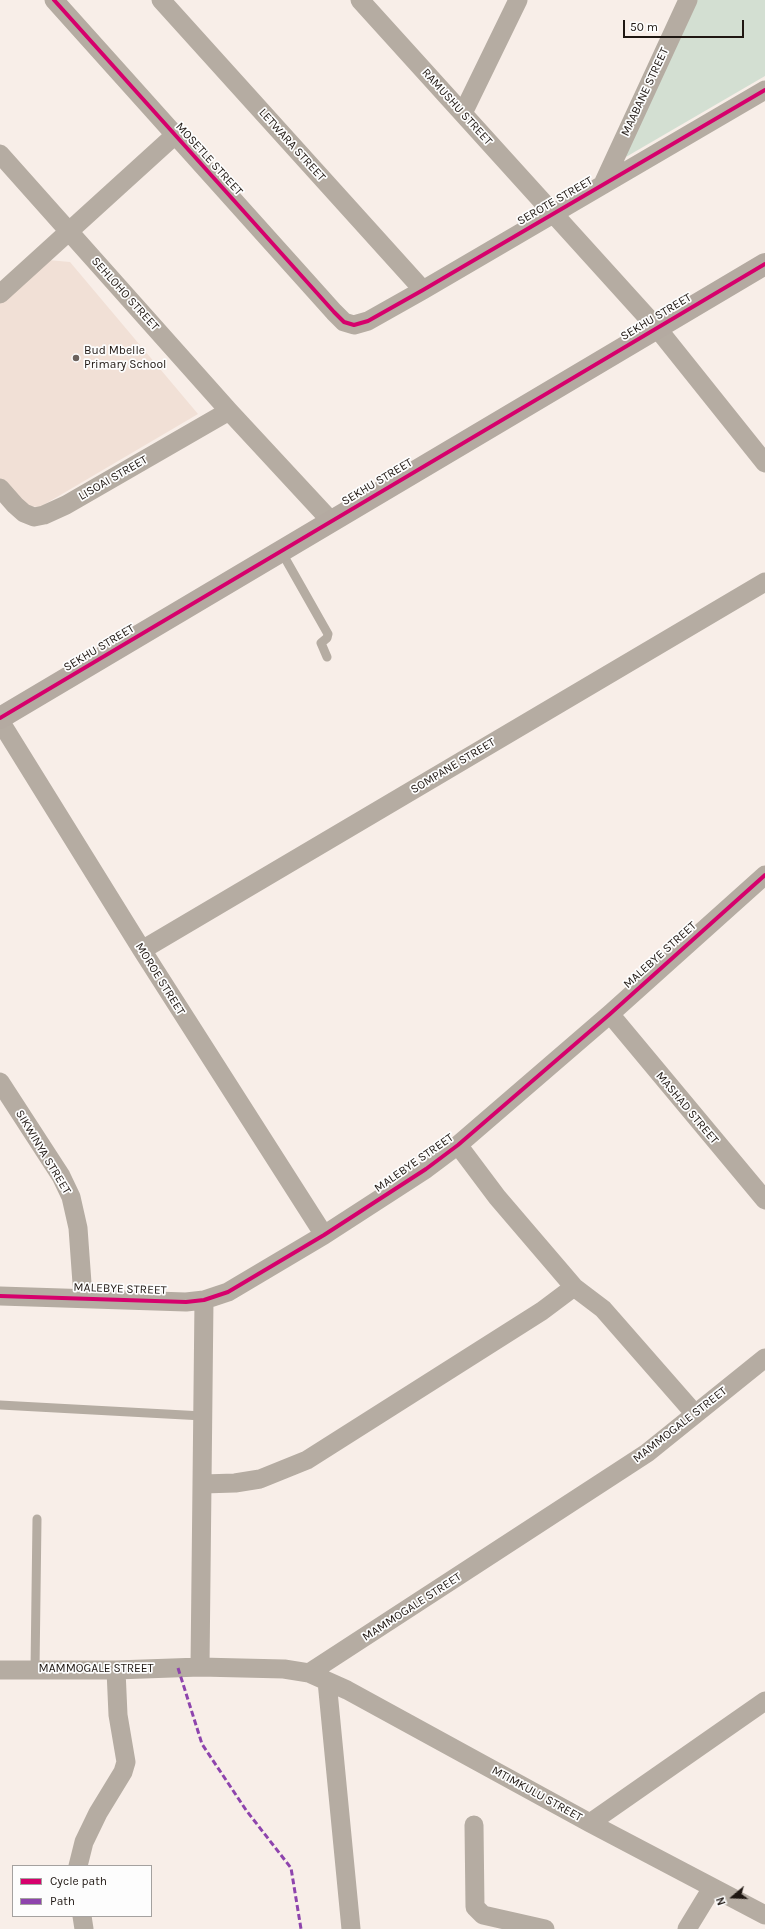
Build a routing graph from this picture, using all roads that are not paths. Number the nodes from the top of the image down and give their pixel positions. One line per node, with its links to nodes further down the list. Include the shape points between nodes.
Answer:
1 (54, 0): 8 (street, MOSETLE STREET)
2 (162, 0): 14 (street, LETWARA STREET)
3 (360, 0): 7 (street, RAMUSHU STREET)
4 (518, 0): 7 (street)
5 (688, 0): 10 (street, MAABANE STREET)
6 (765, 90): 10 (street, SEROTE STREET)
7 (463, 113): 11 (street, RAMUSHU STREET)
8 (175, 135): 12 (street); 16 (street, MOSETLE STREET, via 334,312 344,322)
9 (0, 154): 12 (street, SEHLOHO STREET)
10 (603, 184): 11 (street, SEROTE STREET)
11 (554, 214): 14 (street, SEROTE STREET); 17 (street, RAMUSHU STREET)
12 (69, 231): 15 (street); 18 (street, SEHLOHO STREET)
13 (765, 264): 17 (street, SEKHU STREET)
14 (423, 290): 16 (street, SEROTE STREET, via 368,321)
15 (0, 294)
16 (354, 324)
17 (657, 328): 19 (street, RAMUSHU STREET); 21 (street, SEKHU STREET)
18 (229, 411): 20 (street, LISOAI STREET, via 44,516 34,517 24,513); 21 (street, SEHLOHO STREET)
19 (765, 463)
20 (0, 488)
21 (330, 521): 22 (street, SEKHU STREET)
22 (281, 551): 24 (lane, via 328,634 321,643); 25 (street, SEKHU STREET)
23 (765, 582): 27 (street, SOMPANE STREET)
24 (328, 657)
25 (0, 719): 27 (street, MOROE STREET)
26 (765, 875): 28 (street, MALEBYE STREET)
27 (142, 950): 32 (street, MOROE STREET)
28 (610, 1014): 30 (street, MALEBYE STREET); 31 (street, MASHAD STREET)
29 (0, 1082): 35 (street, SIKWINYA STREET, via 61,1176 71,1197 78,1228)
30 (458, 1145): 32 (street, MALEBYE STREET, via 426,1169); 33 (street, via 497,1197)
31 (765, 1200)
32 (324, 1235): 36 (street, MALEBYE STREET, via 228,1292)
33 (574, 1287): 39 (street, via 603,1309); 41 (street, via 542,1311 307,1460 260,1479)
34 (0, 1296): 35 (street, MALEBYE STREET)
35 (83, 1297): 36 (street, MALEBYE STREET)
36 (204, 1300): 40 (street)
37 (765, 1358): 39 (street, MAMMOGALE STREET)
38 (0, 1405): 40 (lane)
39 (695, 1414): 47 (street, MAMMOGALE STREET, via 640,1458)
40 (203, 1416): 41 (street)
41 (203, 1484): 43 (street)
42 (37, 1519): 45 (lane)
43 (200, 1667): 46 (street, MAMMOGALE STREET); 47 (street, MAMMOGALE STREET, via 284,1669)
44 (0, 1670): 45 (street, MAMMOGALE STREET)
45 (35, 1670): 46 (street, MAMMOGALE STREET)
46 (116, 1670): 52 (street, via 118,1715 126,1762 121,1776 84,1842)
47 (309, 1673): 48 (street, MTIMKULU STREET)
48 (327, 1681): 50 (street, MTIMKULU STREET); 57 (street)
49 (765, 1701): 50 (street)
50 (590, 1823): 53 (street, MTIMKULU STREET)
51 (474, 1825): 58 (street, via 475,1907 483,1915)
52 (78, 1865)
53 (712, 1888): 54 (street, MTIMKULU STREET); 59 (street)
54 (765, 1915)
55 (82, 1917): 56 (street)
56 (84, 1929)
57 (351, 1929)
58 (545, 1929)
59 (687, 1929)

